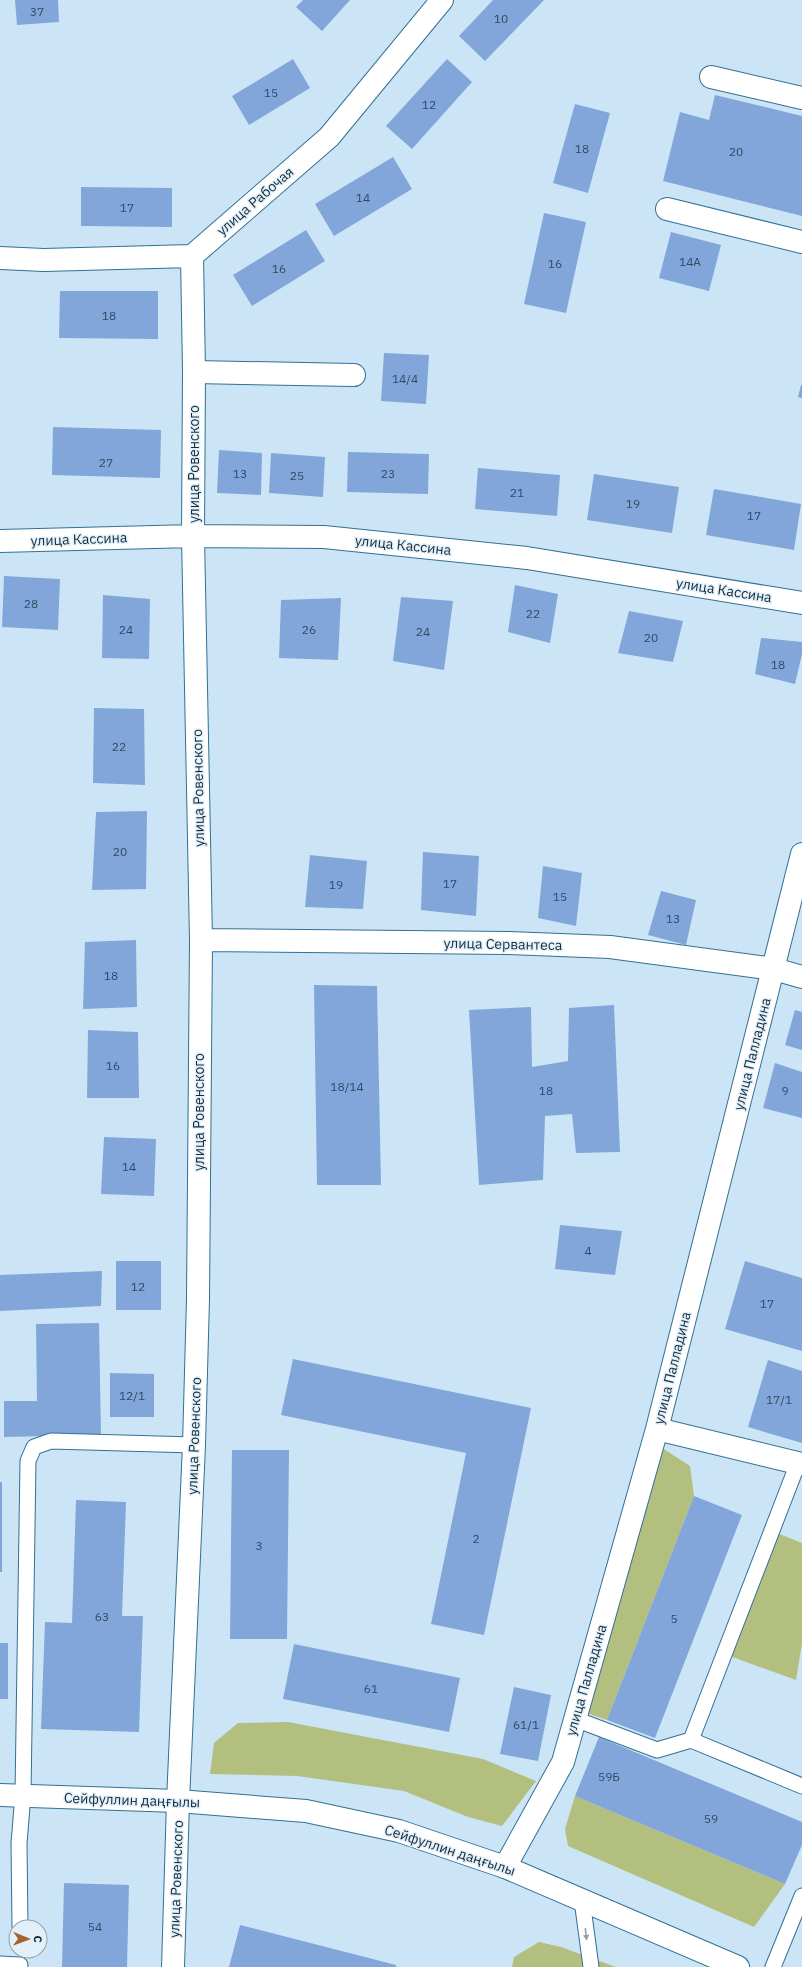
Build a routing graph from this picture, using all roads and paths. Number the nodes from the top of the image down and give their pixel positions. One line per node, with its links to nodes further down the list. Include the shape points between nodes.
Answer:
1 (442, 0): 6 (street, улица Рабочая, via 329,137)
2 (711, 77): 3 (street)
3 (802, 98)
4 (667, 210): 5 (street)
5 (802, 242)
6 (192, 256): 7 (street, via 44,260); 8 (street, улица Ровенского)
7 (0, 258)
8 (194, 372): 9 (street); 10 (street, улица Ровенского)
9 (354, 375)
10 (194, 536): 11 (street, улица Кассина); 12 (street, улица Кассина, via 324,537 527,558); 14 (street, улица Ровенского)
11 (0, 541)
12 (802, 603)
13 (802, 854): 15 (street, улица Палладина)
14 (201, 940): 15 (street, улица Сервантеса, via 509,943 602,947); 18 (street, улица Ровенского)
15 (774, 969): 16 (street, улица Сервантеса); 17 (street, улица Палладина)
16 (802, 978)
17 (657, 1429): 19 (street); 20 (street, улица Палладина)
18 (194, 1445): 24 (lane, via 51,1441 34,1447 28,1461); 25 (street, улица Ровенского)
19 (800, 1463): 21 (lane)
20 (575, 1719): 21 (lane, via 657,1750); 26 (street, улица Палладина, via 563,1762)
21 (691, 1740): 22 (lane)
22 (802, 1786)
23 (0, 1795): 24 (street, Сейфуллин даңғылы)
24 (23, 1795): 25 (street, Сейфуллин даңғылы); 29 (lane, via 19,1843)
25 (178, 1801): 26 (street, Сейфуллин даңғылы, via 306,1811 399,1830); 32 (street, улица Ровенского)
26 (505, 1867): 28 (street, Сейфуллин даңғылы)
27 (802, 1899): 35 (lane)
28 (582, 1900): 33 (lane, one-way to 33); 34 (street, Сейфуллин даңғылы)
29 (20, 1919)
30 (20, 1961): 31 (lane)
31 (0, 1964)
32 (173, 1967)
33 (591, 1967)
34 (738, 1967)
35 (773, 1967)

